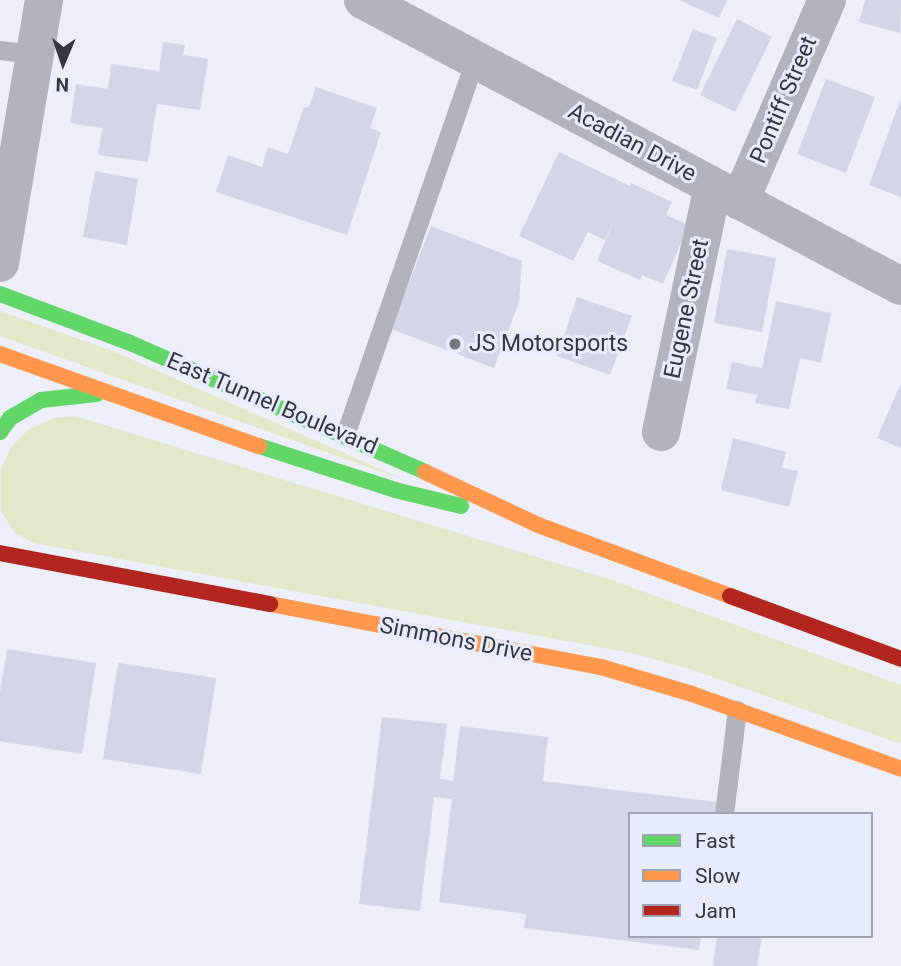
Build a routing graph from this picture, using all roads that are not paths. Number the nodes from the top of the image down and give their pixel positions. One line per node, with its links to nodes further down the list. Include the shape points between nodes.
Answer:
1 (44, 0): 5 (street)
2 (363, 0): 4 (street, Acadian Drive)
3 (827, 0): 7 (street, Pontiff Street)
4 (415, 13): 6 (street, Acadian Drive)
5 (18, 52): 8 (street)
6 (475, 60): 7 (street, Acadian Drive); 15 (lane)
7 (727, 193): 9 (street, Acadian Drive); 14 (street, Eugene Street)
8 (0, 263)
9 (901, 286)
10 (0, 294): 15 (main road, East Tunnel Boulevard, via 128,342)
11 (0, 354): 12 (main road, East Tunnel Boulevard)
12 (106, 393): 13 (main road, via 41,400 9,418); 16 (main road, East Tunnel Boulevard, via 395,490)
13 (0, 432)
14 (661, 432)
15 (345, 435): 16 (main road, East Tunnel Boulevard)
16 (538, 525): 18 (main road, East Tunnel Boulevard)
17 (0, 554): 19 (main road, Simmons Drive, via 601,667)
18 (901, 659)
19 (737, 710): 20 (main road, Simmons Drive); 21 (lane)
20 (901, 769)
21 (724, 812)

